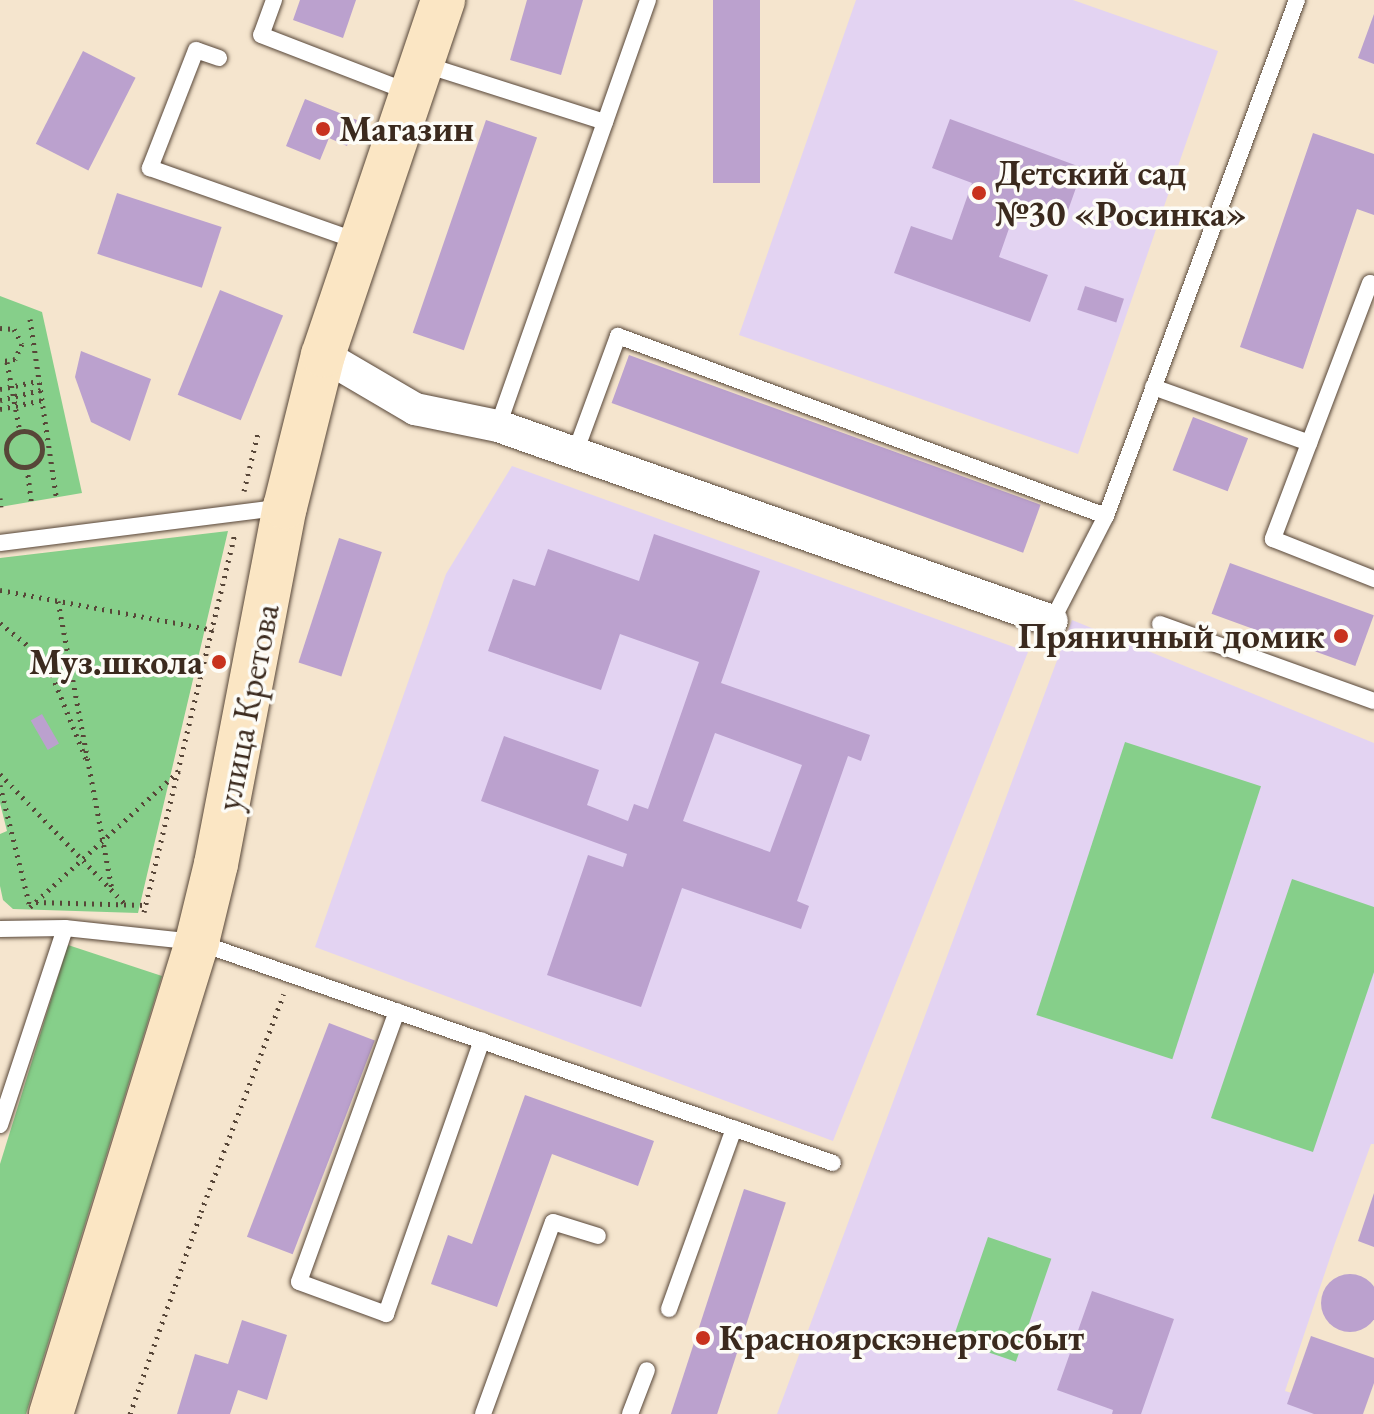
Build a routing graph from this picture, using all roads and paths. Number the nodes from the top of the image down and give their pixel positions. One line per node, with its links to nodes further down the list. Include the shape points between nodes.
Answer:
1 (274, 0): 6 (lane, via 261,35)
2 (443, 0): 6 (street, улица Кретова)
3 (648, 0): 7 (lane)
4 (1297, 0): 18 (lane)
5 (219, 58): 8 (lane, via 196,50 150,168)
6 (417, 79): 7 (lane); 8 (street, улица Кретова)
7 (605, 122): 26 (lane)
8 (361, 242): 14 (street, улица Кретова)
9 (1374, 285): 29 (lane, via 1370,283)
10 (30, 319): 12 (path)
11 (0, 328): 13 (path, via 14,329)
12 (33, 340): 13 (path); 16 (path)
13 (22, 342): 15 (path, via 19,355)
14 (323, 355): 26 (street, via 415,409); 39 (street, улица Кретова)
15 (4, 362): 17 (path)
16 (39, 381): 17 (path); 20 (path)
17 (12, 386): 19 (path); 21 (path)
18 (1153, 387): 29 (lane); 41 (lane)
19 (0, 389)
20 (41, 390): 21 (path); 23 (path)
21 (14, 397): 22 (path); 24 (path)
22 (0, 400)
23 (43, 400): 24 (path); 30 (path)
24 (15, 406): 25 (path); 27 (path)
25 (0, 409)
26 (498, 426): 32 (street)
27 (20, 432): 31 (path, via 33,434); 33 (path, via 8,440)
28 (258, 433): 40 (path)
29 (1309, 443): 43 (lane, via 1273,539)
30 (49, 445): 31 (path); 35 (path)
31 (41, 446): 34 (path, via 38,461)
32 (575, 453): 41 (lane, via 618,336); 46 (street)
33 (3, 454): 34 (path)
34 (27, 467): 37 (path)
35 (56, 496)
36 (0, 498): 38 (path)
37 (31, 501)
38 (1, 507)
39 (285, 507): 40 (lane); 64 (street, улица Кретова)
40 (239, 513): 42 (lane); 49 (path)
41 (1106, 516): 46 (lane)
42 (0, 543)
43 (1374, 579)
44 (0, 590): 45 (path)
45 (58, 601): 49 (path); 52 (path)
46 (1052, 621)
47 (0, 623): 52 (path, via 46,660)
48 (1160, 624): 50 (lane)
49 (213, 630): 51 (path)
50 (1374, 701)
51 (180, 769): 55 (path); 60 (path)
52 (91, 771): 55 (path)
53 (0, 774): 56 (path)
54 (0, 785): 58 (path, via 30,907)
55 (103, 840): 56 (path); 57 (path)
56 (82, 860): 57 (path); 58 (path)
57 (112, 890): 59 (path)
58 (36, 902): 59 (path)
59 (125, 904): 60 (path)
60 (146, 905): 61 (path)
61 (144, 912)
62 (65, 928): 63 (lane); 64 (lane); 68 (lane)
63 (0, 929)
64 (197, 942): 65 (lane); 74 (street, улица Кретова)
65 (291, 974): 66 (lane); 75 (path)
66 (397, 1011): 67 (lane); 67 (lane, via 299,1282 386,1314)
67 (482, 1040): 69 (lane)
68 (0, 1125)
69 (734, 1128): 70 (lane); 72 (lane)
70 (833, 1163)
71 (598, 1236): 76 (lane, via 553,1222)
72 (669, 1309)
73 (647, 1370): 77 (lane)
74 (51, 1414)
75 (130, 1414)
76 (483, 1414)
77 (630, 1414)

